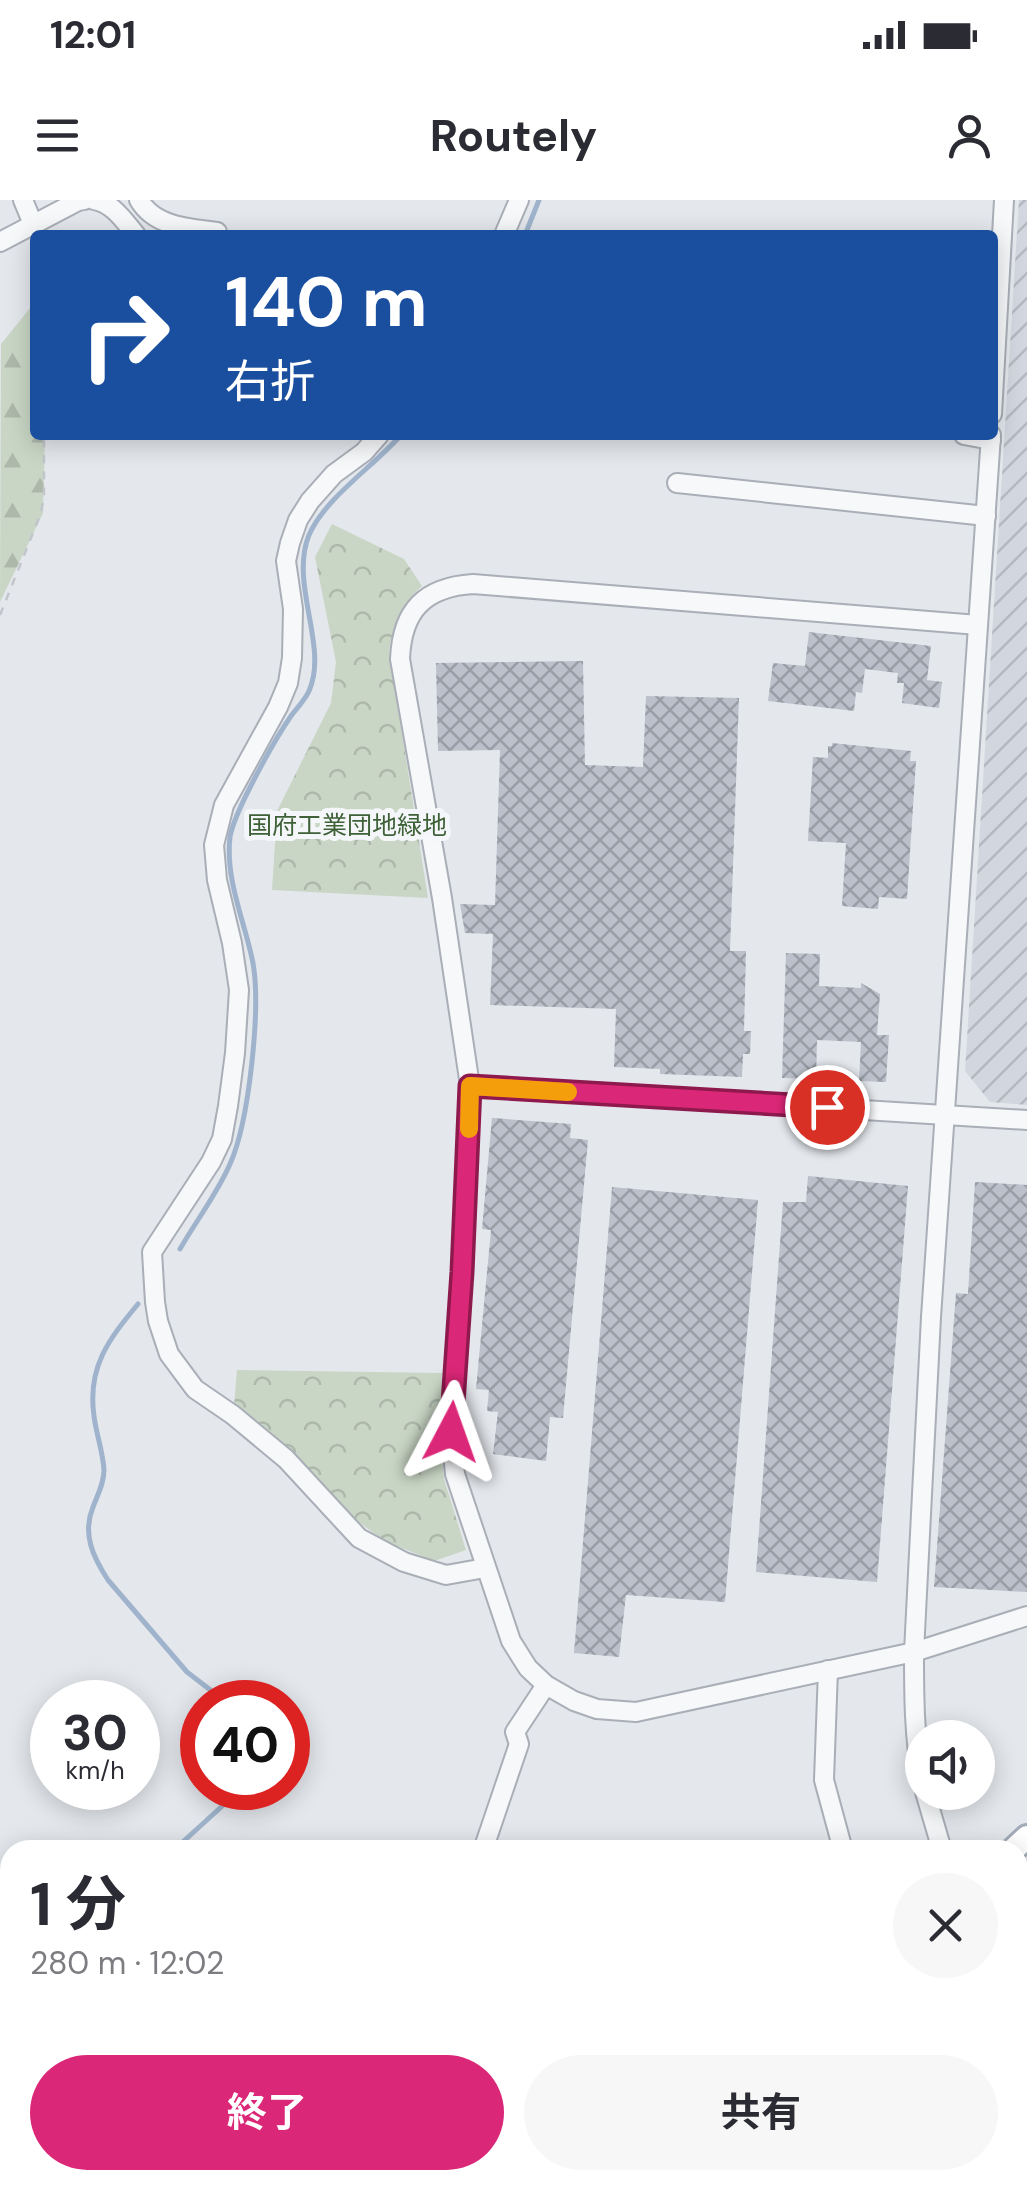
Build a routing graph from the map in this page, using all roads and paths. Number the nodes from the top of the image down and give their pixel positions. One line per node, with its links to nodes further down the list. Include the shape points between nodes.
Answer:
1 (23, 200): 7 (street)
2 (84, 200): 7 (street)
3 (94, 200): 8 (street, via 115,210)
4 (139, 200): 9 (street, via 162,221)
5 (519, 200): 10 (street)
6 (1004, 200): 12 (street)
7 (33, 224): 11 (street)
8 (132, 230)
9 (200, 230)
10 (506, 230)
11 (0, 242)
12 (998, 307)
13 (44, 440): 18 (path, via 41,513)
14 (375, 440): 23 (street, via 310,501 290,543 288,683 224,805 214,846 239,990 228,1106 212,1162 152,1252 155,1302 169,1354 195,1388 286,1459 359,1538 446,1575)
15 (991, 440): 17 (street)
16 (677, 483): 17 (street)
17 (986, 516): 19 (street)
18 (0, 615)
19 (978, 625): 20 (street, via 473,584 438,589 416,608 400,658); 21 (street)
20 (470, 1086): 21 (street); 23 (street, via 451,1432 455,1474)
21 (946, 1114): 22 (street); 25 (street)
22 (1027, 1120)
23 (485, 1568): 27 (street, via 511,1641)
24 (1027, 1616): 25 (street)
25 (914, 1652): 26 (street); 28 (street)
26 (828, 1670): 27 (street, via 636,1712); 31 (street, via 824,1780)
27 (542, 1692): 30 (street, via 515,1732 519,1744)
28 (915, 1720)
29 (931, 1810): 32 (street)
30 (487, 1840)
31 (840, 1840)
32 (939, 1840)

